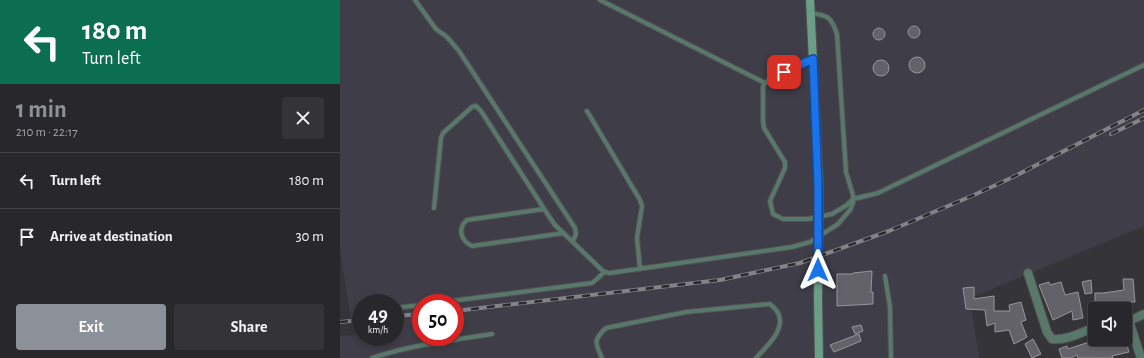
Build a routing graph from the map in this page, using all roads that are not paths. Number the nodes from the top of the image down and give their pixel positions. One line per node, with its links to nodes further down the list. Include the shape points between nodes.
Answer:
1 (415, 0): 13 (lane, via 436,29 459,51 576,228)
2 (600, 0): 7 (lane)
3 (810, 0): 4 (main road)
4 (811, 14): 5 (main road); 9 (lane, via 830,18 837,34 846,172)
5 (813, 59): 7 (lane); 27 (main road, bridge, via 818,185)
6 (1144, 65): 9 (lane, via 878,193)
7 (765, 83): 9 (lane, via 764,128 785,162 785,168 770,201 773,214 783,219 808,219 832,214)
8 (586, 111): 14 (lane, via 640,200 642,206 637,238)
9 (853, 199): 14 (lane, via 850,210 838,224 802,245)
10 (434, 208): 11 (lane, via 443,133 476,106)
11 (544, 209): 12 (lane); 12 (lane, via 467,220 462,224 463,239 472,246)
12 (564, 233): 13 (lane)
13 (573, 241): 15 (lane)
14 (640, 269): 15 (lane)
15 (604, 272): 18 (lane, via 592,283)
16 (1028, 273): 21 (street, via 1047,332 1052,339 1058,340)
17 (885, 276): 28 (lane, via 890,307)
18 (464, 299)
19 (1144, 314): 20 (street)
20 (1132, 320)
21 (1088, 331)
22 (492, 334): 24 (lane, via 435,342)
23 (1132, 335): 29 (street)
24 (372, 358)
25 (602, 358): 26 (lane, via 596,345 598,335 606,328 686,312 770,304 778,312 780,323 776,336)
26 (756, 358)
27 (820, 358)
28 (891, 358)
29 (1141, 358)

